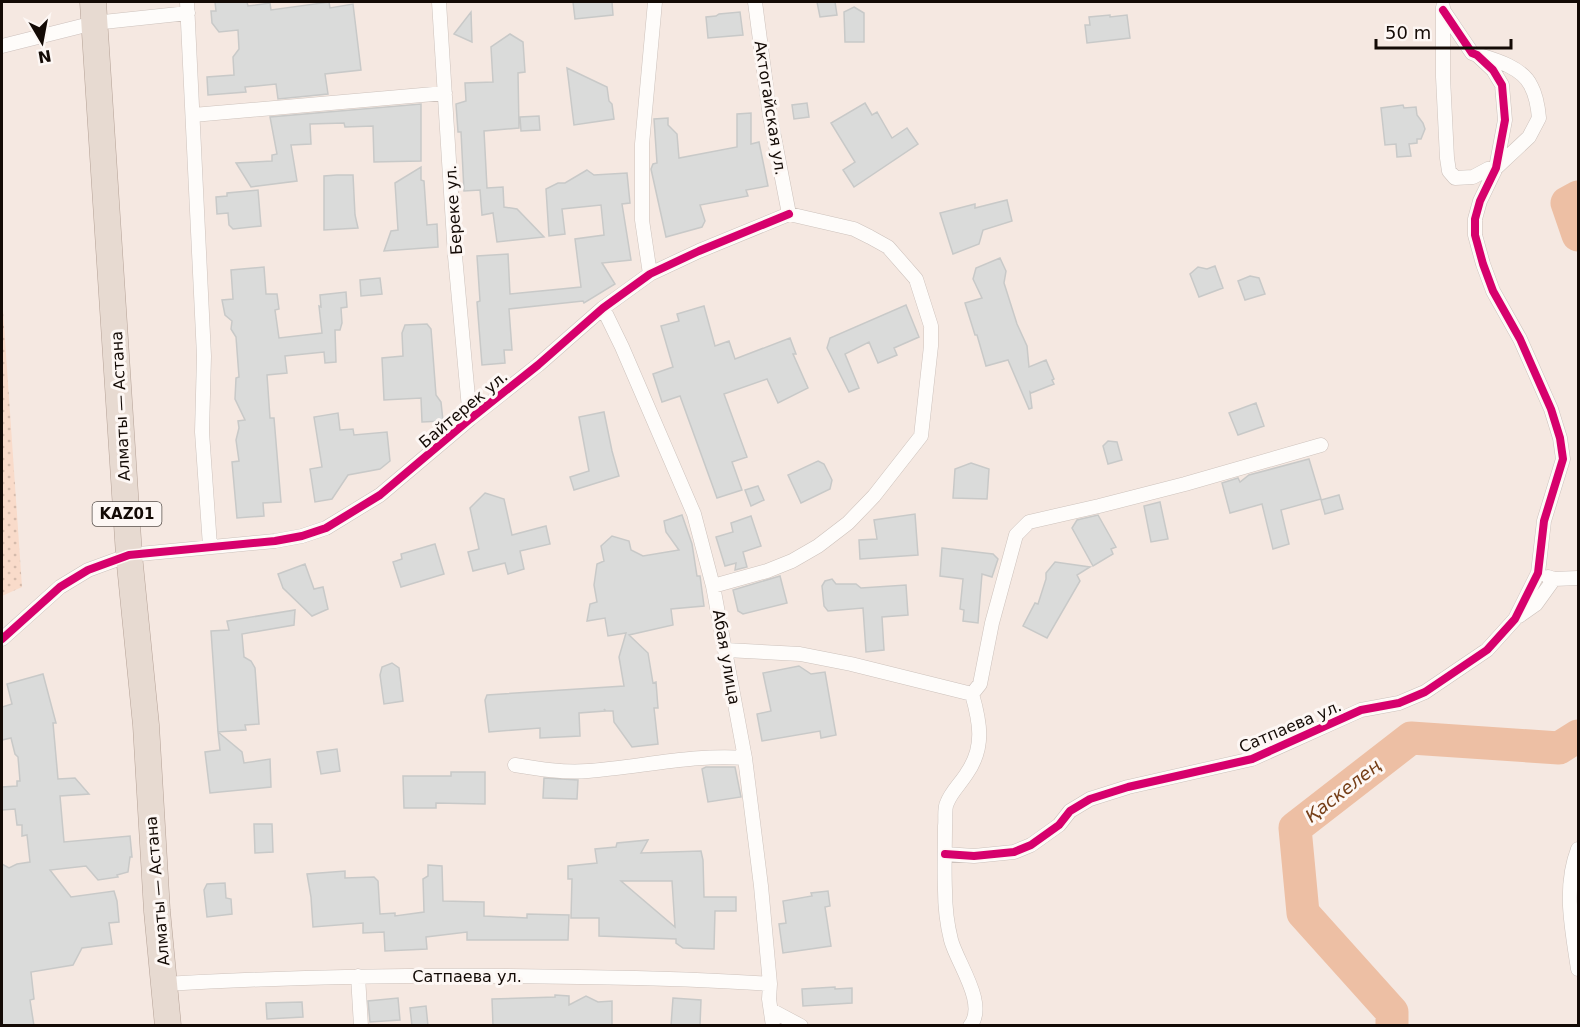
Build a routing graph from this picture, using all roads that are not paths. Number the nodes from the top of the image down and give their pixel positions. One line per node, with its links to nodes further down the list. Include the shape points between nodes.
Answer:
1 (439, 2): 9 (street, Береке ул.)
2 (655, 2): 13 (street, via 642,144 642,220)
3 (755, 2): 12 (street, Актогайская ул., via 770,116)
4 (1443, 6): 8 (street); 11 (street, via 1449,171 1461,179)
5 (187, 8): 6 (street); 10 (street)
6 (94, 12): 7 (street); 18 (highway, Алматы — Астана / KАZ01)
7 (2, 46)
8 (1477, 55): 11 (street, via 1493,70 1502,86 1505,120); 11 (street, via 1495,59 1531,84 1539,118 1529,137)
9 (445, 93): 10 (street); 15 (street, Береке ул.)
10 (193, 115): 17 (street, via 204,356 202,432)
11 (1496, 168): 19 (street, via 1480,201 1475,235 1493,291 1520,339 1551,409 1563,459 1544,520)
12 (789, 214): 13 (street, Байтерек ул.); 22 (street, via 854,229 870,237 888,247 916,279 931,326 921,436 848,523 818,546 767,571)
13 (650, 274): 14 (street, Байтерек ул.)
14 (603, 308): 15 (street, Байтерек ул.); 22 (street, Абая улица, via 694,514)
15 (470, 419): 17 (street, Байтерек ул., via 380,495 326,528 275,541)
16 (1321, 445): 26 (street, via 1174,487 1029,522 1016,535 980,684)
17 (210, 546): 18 (street, Байтерек ул.)
18 (129, 555): 24 (street, Байтерек ул., via 88,570 60,587); 33 (highway, Алматы — Астана / KАZ01)
19 (1538, 573): 21 (street); 23 (street, Сатпаева ул.)
20 (1578, 578): 21 (street)
21 (1554, 579): 23 (street, via 1536,604)
22 (713, 586): 25 (street, Абая улица)
23 (1515, 619): 30 (street, Сатпаева ул., via 1487,650 1416,696 1361,710 1252,759 1090,799 1031,845 1014,852)
24 (2, 639)
25 (726, 651): 26 (street, via 800,654); 27 (street, Абая улица)
26 (972, 694): 30 (street, via 979,720 978,751 946,804)
27 (746, 758): 28 (street, via 722,756 588,771); 34 (street, Абая улица)
28 (515, 765)
29 (1578, 849): 31 (street, via 1570,879)
30 (945, 854): 40 (street, via 945,906 951,942 976,1008)
31 (1578, 969)
32 (358, 976): 33 (street, Сатпаева ул.); 34 (street, Сатпаева ул., via 687,979); 37 (street)
33 (165, 984): 36 (highway, Алматы — Астана / KАZ01)
34 (770, 984): 35 (street, Абая улица)
35 (771, 1010): 38 (street, Абая улица); 39 (street)
36 (168, 1026)
37 (361, 1026)
38 (773, 1026)
39 (801, 1026)
40 (970, 1026)

